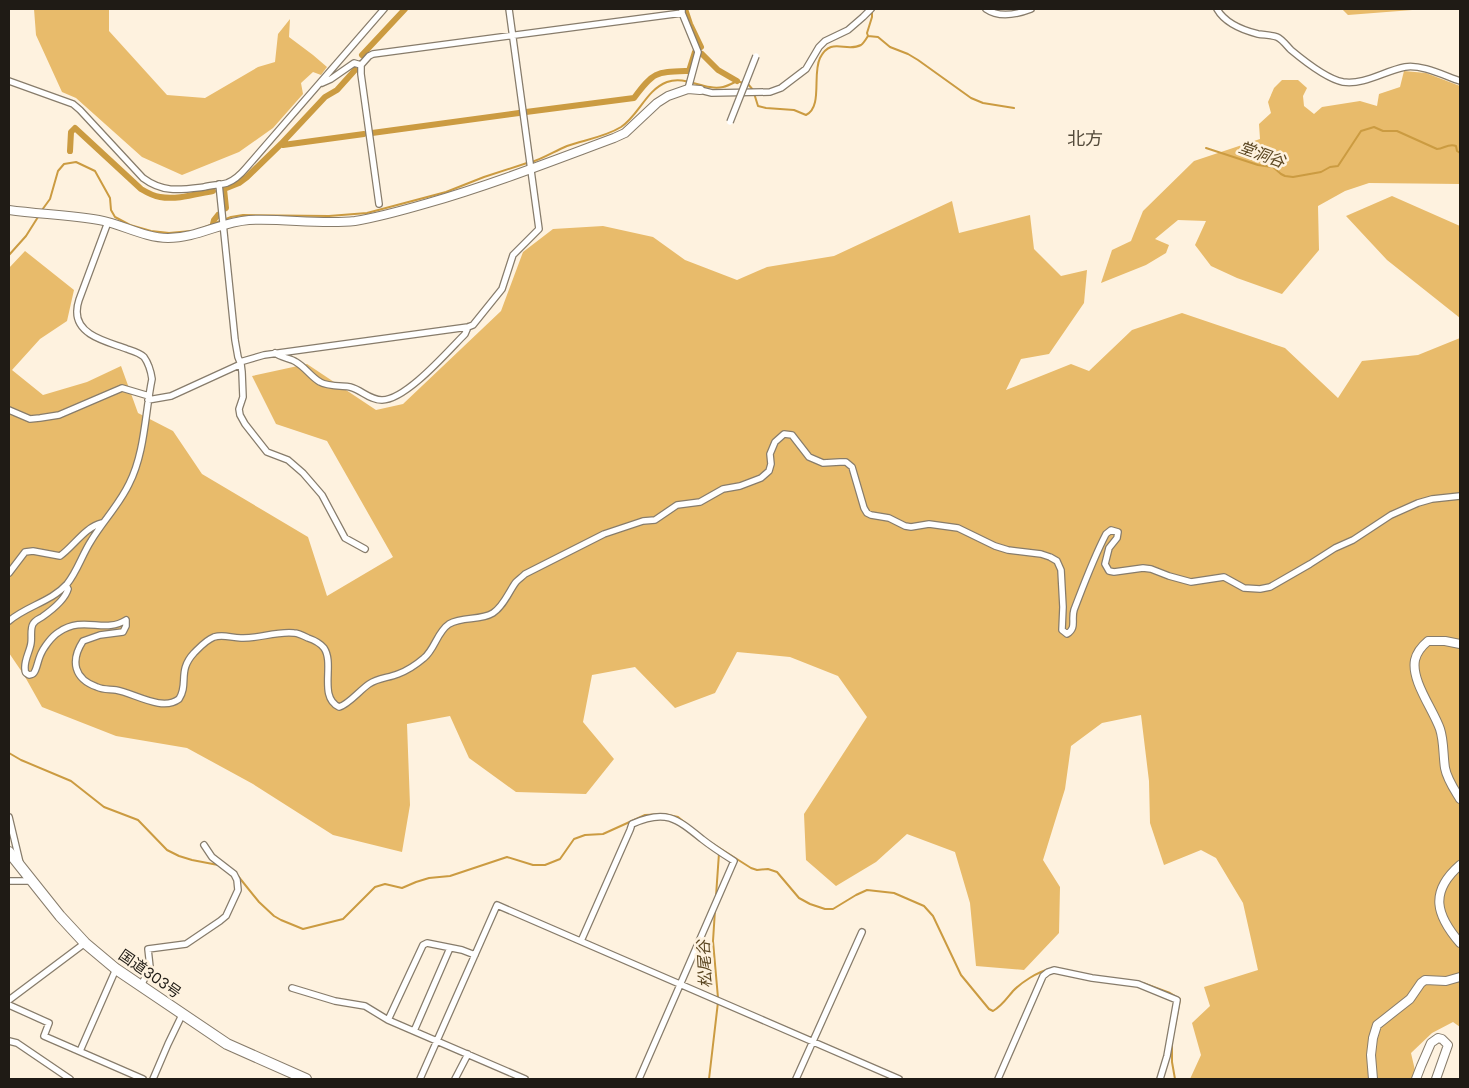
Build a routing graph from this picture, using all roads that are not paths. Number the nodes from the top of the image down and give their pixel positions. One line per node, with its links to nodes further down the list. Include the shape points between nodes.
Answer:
1 (384, 9): 13 (street)
2 (509, 9): 8 (street)
3 (871, 9): 15 (street, via 848,30 825,41 806,69 781,88 770,92 712,93)
4 (986, 9): 5 (street, via 1017,14)
5 (1031, 9)
6 (1217, 9): 12 (street, via 1227,21 1239,27 1276,37 1316,68 1341,82 1364,81 1407,66 1420,67)
7 (682, 11): 8 (street); 14 (street, via 698,52)
8 (512, 36): 10 (street, via 373,54); 17 (street)
9 (756, 56): 16 (street, bridge)
10 (361, 65): 13 (street, via 354,63); 19 (street)
11 (9, 81): 18 (street, via 73,104 143,178 154,185 172,190)
12 (1460, 81)
13 (320, 83): 18 (street, via 238,176)
14 (688, 89): 15 (street); 17 (street, via 657,103 624,133)
15 (700, 90)
16 (730, 122)
17 (530, 169): 22 (street, via 372,218 334,222 250,220); 23 (street, via 539,229 513,255 502,289)
18 (219, 184): 22 (street)
19 (379, 204)
20 (9, 210): 21 (street)
21 (108, 222): 22 (street, via 146,235 167,238 196,235); 26 (street, via 79,300 78,320 94,336 143,356 151,369)
22 (222, 226): 25 (street)
23 (468, 327): 24 (street); 24 (street, via 465,334 416,383 388,399 380,400 355,388 319,382 296,362)
24 (275, 353): 25 (street)
25 (240, 363): 26 (street, via 171,396); 30 (street, via 240,416 250,431 267,452 288,460 303,473 322,495 345,538)
26 (148, 398): 27 (street, via 122,388 59,415 30,419); 29 (street, via 137,466 118,504)
27 (9, 410)
28 (1460, 496): 32 (street, via 1432,499 1396,512 1282,580 1260,588 1244,588 1224,578 1191,582 1143,568 1108,570 1105,564 1109,548 1118,532 1111,530 1106,534 1088,573 1073,614 1074,626 1067,634 1062,630 1061,570 1057,561 1041,554 995,546 958,528 929,524 911,527 889,518 871,516 864,508 850,464 823,463 809,457 792,435 784,434 772,448 769,471 761,478 723,489 700,502 677,505 655,520 604,534 525,574 494,613 451,623 425,658 398,674 372,682 339,707 331,699 327,684 328,655 322,646 294,632 241,638 224,635 209,639 185,667 182,695 168,704 96,687 77,671 76,655 83,641 123,632 126,620 116,625 73,625 58,632 40,655 35,672 29,675 25,669 34,622 62,600 68,589)
29 (102, 523): 31 (street, via 94,525 60,556 25,552); 32 (street)
30 (365, 549)
31 (9, 573)
32 (66, 585): 33 (street)
33 (9, 621)
34 (1460, 644): 35 (street, via 1428,641 1415,660 1422,692 1440,730 1445,769)
35 (1460, 799)
36 (9, 817): 39 (street)
37 (204, 845): 52 (street, via 212,857 234,874 238,890 226,916 186,944 148,949 150,967)
38 (9, 852): 39 (highway, 国道303号)
39 (21, 866): 41 (highway, 国道303号)
40 (1460, 866): 46 (street, via 1447,878 1439,905 1442,918)
41 (31, 879): 42 (street); 45 (highway, 国道303号)
42 (9, 881)
43 (862, 932): 61 (street)
44 (581, 941): 48 (street, via 497,905); 51 (street); 51 (street, via 632,824 644,818 670,817 734,861)
45 (85, 943): 49 (highway, 国道303号); 54 (street)
46 (1460, 943)
47 (450, 948): 48 (street); 57 (street, via 424,945); 58 (street)
48 (474, 955): 60 (street)
49 (116, 969): 52 (highway, 国道303号); 62 (street)
50 (1460, 977): 77 (street, via 1446,981 1425,980 1410,999 1377,1025 1371,1055)
51 (681, 984): 61 (street); 72 (street)
52 (141, 986): 56 (highway, 国道303号)
53 (292, 988): 57 (street, via 365,1006)
54 (9, 1000)
55 (9, 1005): 62 (street, via 49,1023 44,1036)
56 (182, 1015): 67 (street); 68 (highway, 国道303号, via 226,1044)
57 (388, 1020): 58 (street)
58 (414, 1031): 60 (street)
59 (9, 1041): 65 (street, via 17,1043)
60 (437, 1041): 63 (street); 69 (street)
61 (813, 1042): 73 (street); 74 (street)
62 (80, 1051): 66 (street)
63 (468, 1054): 64 (street); 70 (street)
64 (513, 1077): 71 (street)
65 (70, 1079)
66 (143, 1079)
67 (153, 1079)
68 (306, 1079)
69 (420, 1079)
70 (456, 1079)
71 (525, 1079)
72 (639, 1079)
73 (796, 1079)
74 (899, 1079)
75 (998, 1079): 76 (street, via 1043,976 1054,970 1138,984 1177,1000)
76 (1160, 1079)
77 (1373, 1079)
78 (1416, 1079): 79 (street, via 1432,1043 1438,1038 1448,1044)
79 (1436, 1079)

